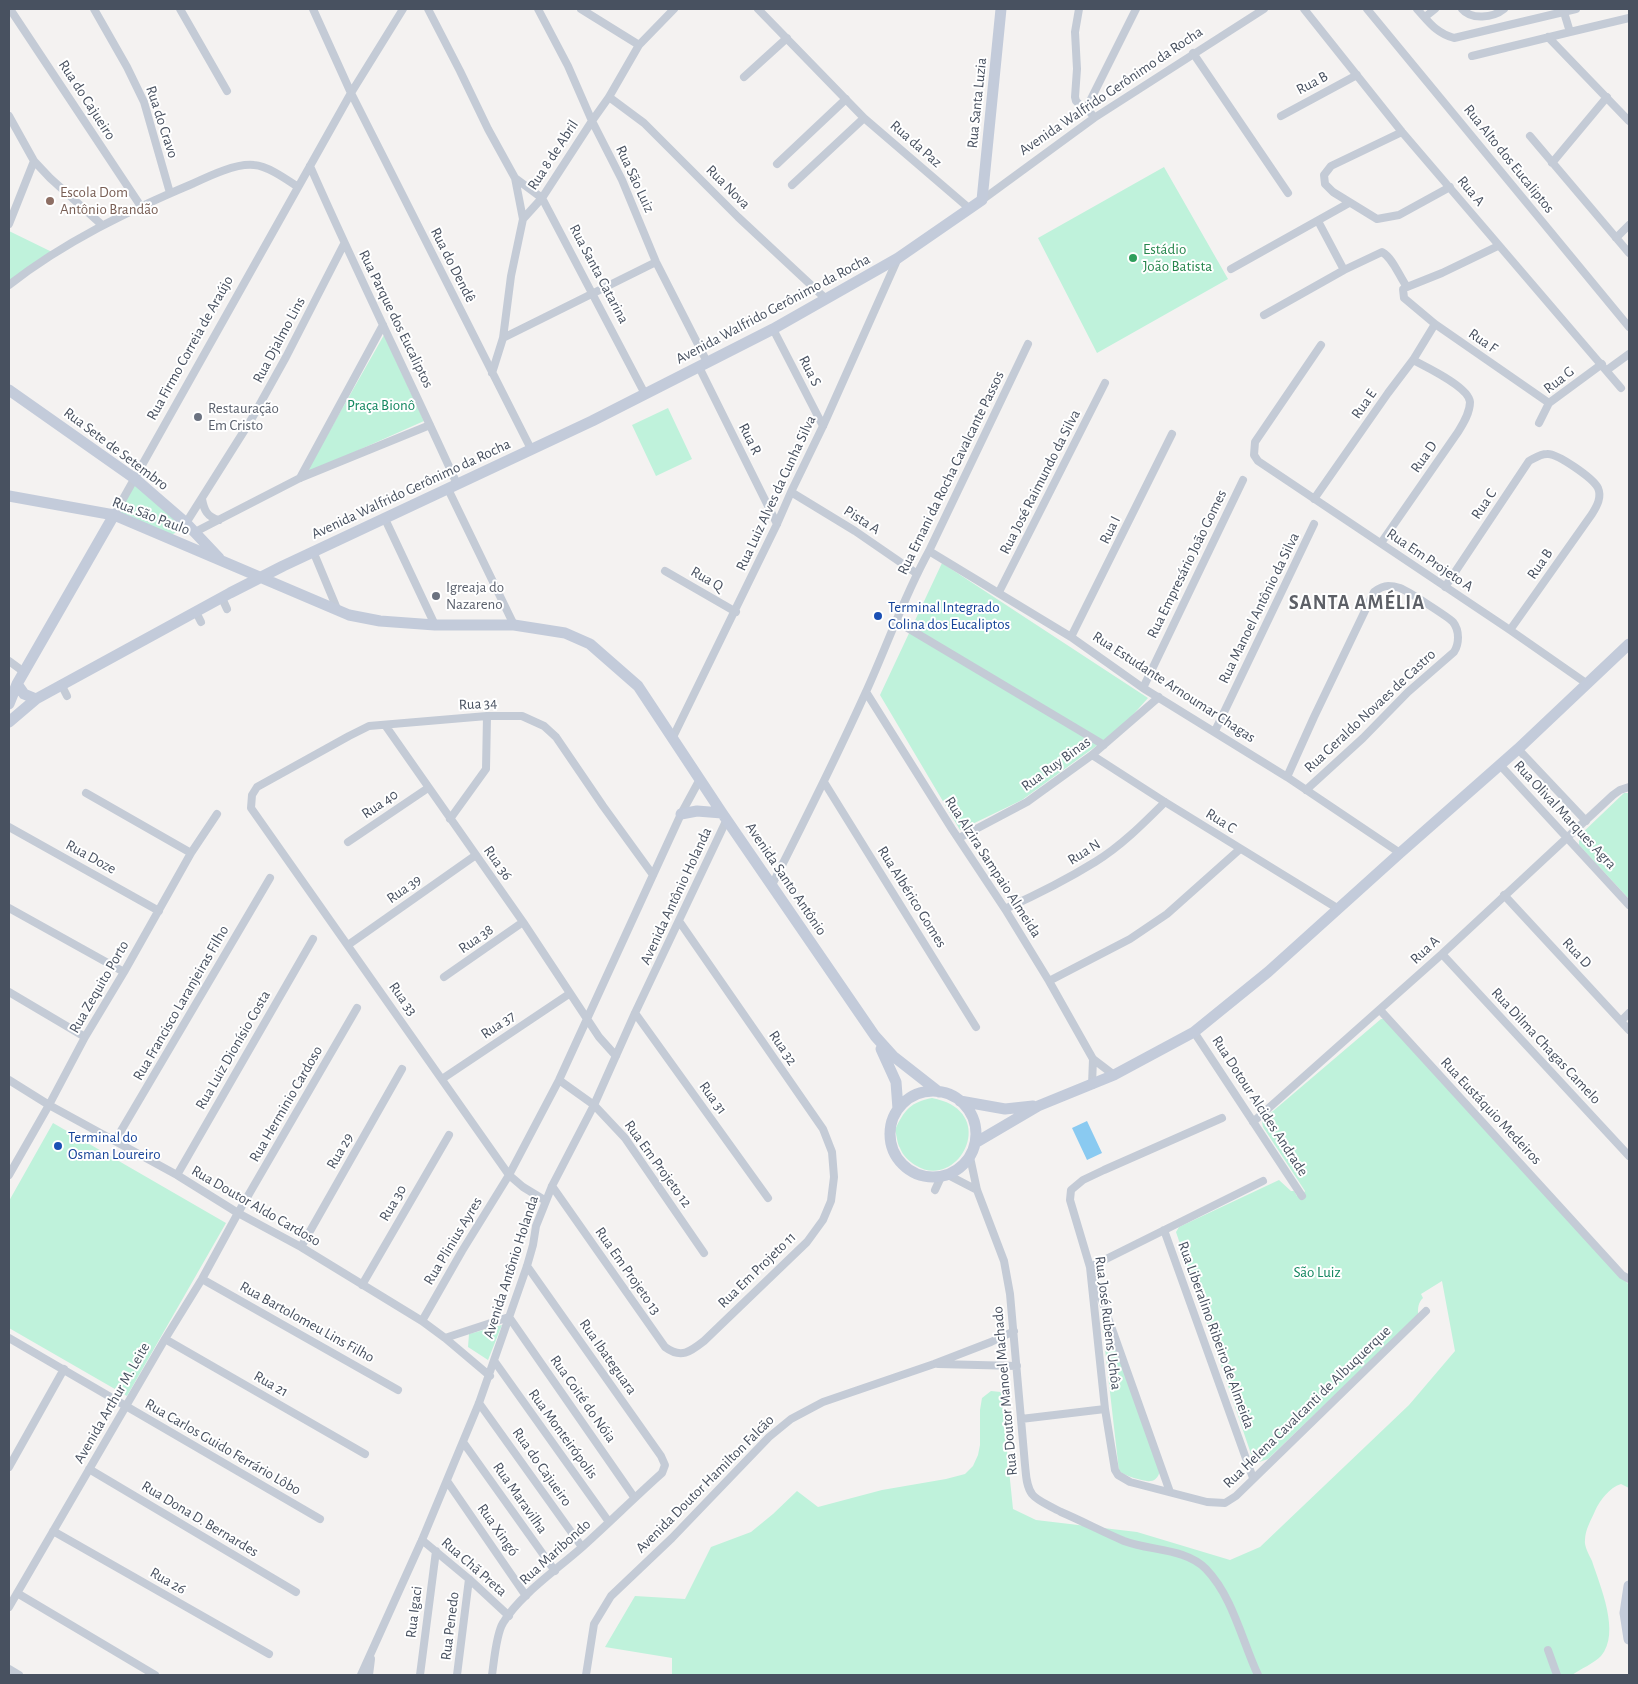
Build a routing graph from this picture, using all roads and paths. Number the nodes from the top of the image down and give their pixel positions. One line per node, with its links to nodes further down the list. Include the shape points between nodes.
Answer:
1 (10, 9): 63 (street, Rua do Cajueiro)
2 (94, 9): 58 (street, Rua do Cravo, via 144,102)
3 (180, 9): 35 (street)
4 (312, 9): 36 (street, Rua do Dendê)
5 (403, 9): 36 (street, Rua Firmo Correia de Araújo)
6 (428, 9): 54 (street, Rua Santa Catarina)
7 (538, 9): 45 (street, Rua São Luiz)
8 (581, 9): 30 (street)
9 (674, 9): 30 (street, Rua 8 de Abril)
10 (758, 9): 28 (street, Rua da Paz)
11 (1001, 9): 61 (street, Rua Santa Luzia)
12 (1078, 9): 40 (street, via 1075,97 1081,107)
13 (1136, 9): 40 (street)
14 (1264, 9): 23 (street, Avenida Walfrido Gerônimo da Rocha)
15 (1304, 9): 33 (street, Rua A)
16 (1367, 9): 85 (street, Rua Alto dos Eucaliptos)
17 (1417, 9): 24 (street)
18 (1435, 9): 24 (street)
19 (1462, 9): 21 (street, via 1466,14 1477,16)
20 (1576, 9): 22 (street)
21 (1502, 10): 26 (street, via 1498,22)
22 (1564, 10): 26 (street); 27 (street)
23 (1254, 11): 31 (street, Avenida Walfrido Gerônimo da Rocha)
24 (1425, 17): 26 (street, via 1435,30 1454,38)
25 (1629, 18): 27 (street)
26 (1501, 26)
27 (1570, 32): 29 (street)
28 (787, 38): 34 (street); 39 (street, Rua da Paz)
29 (1548, 38): 32 (street); 38 (street)
30 (639, 45): 37 (street, Rua 8 de Abril)
31 (1193, 53): 44 (street, Avenida Walfrido Gerônimo da Rocha); 59 (street)
32 (1472, 56)
33 (1357, 75): 42 (street, Rua B); 48 (street, Rua A)
34 (744, 77)
35 (227, 91)
36 (351, 93): 53 (street, Rua Firmo Correia de Araújo); 94 (street, Rua do Dendê)
37 (609, 97): 45 (street, Rua 8 de Abril); 81 (street, Rua Nova, via 644,123)
38 (1607, 97): 46 (street); 51 (street)
39 (846, 99): 43 (street, Rua da Paz); 52 (street)
40 (1087, 107): 44 (street)
41 (9, 116): 47 (street)
42 (1280, 116)
43 (864, 118): 55 (street); 64 (street, Rua da Paz)
44 (1094, 118): 61 (street, Avenida Walfrido Gerônimo da Rocha)
45 (592, 121): 60 (street, Rua 8 de Abril); 75 (street, Rua São Luiz, via 622,180)
46 (1629, 121)
47 (11, 128): 50 (street)
48 (1402, 132): 57 (street, Rua A); 62 (street, via 1331,166 1324,175 1325,184)
49 (1530, 136): 51 (street)
50 (34, 161): 67 (street); 68 (street)
51 (1552, 163): 70 (street)
52 (776, 164)
53 (310, 166): 56 (street, Rua Firmo Correia de Araújo); 71 (street, Rua Parque dos Eucaliptos)
54 (515, 178): 60 (street, Rua Santa Catarina); 65 (street, Rua Santa Catarina)
55 (792, 185)
56 (298, 187): 58 (street, via 255,165 215,174); 105 (street, Rua Firmo Correia de Araújo)
57 (1450, 187): 62 (street, via 1399,215 1377,219); 72 (street, Rua A)
58 (170, 193): 63 (street)
59 (1288, 193)
60 (542, 198): 65 (street, Rua 8 de Abril); 80 (street, Rua Santa Catarina)
61 (982, 200): 64 (street, Avenida Walfrido Gerônimo da Rocha)
62 (1349, 202): 66 (street)
63 (140, 206): 68 (street)
64 (970, 209): 74 (street, Avenida Walfrido Gerônimo da Rocha)
65 (523, 219): 87 (street)
66 (1318, 220): 76 (street); 77 (street)
67 (9, 224)
68 (102, 224): 78 (street)
69 (1629, 225): 70 (street)
70 (1616, 238): 73 (street)
71 (344, 244): 84 (street, Rua Parque dos Eucaliptos); 111 (street, Rua Djalmo Lins, via 260,404)
72 (1498, 246): 79 (street); 93 (street, Rua A)
73 (1629, 253)
74 (898, 258): 81 (street, Avenida Walfrido Gerônimo da Rocha); 102 (street, Rua Luiz Alves da Cunha Silva)
75 (656, 262): 80 (street); 92 (street, Rua São Luiz)
76 (1231, 269)
77 (1344, 270): 79 (street, via 1382,252 1388,255); 82 (street)
78 (9, 285)
79 (1407, 287): 83 (street, Rua F, via 1403,289 1404,298)
80 (594, 294): 87 (street); 98 (street, Rua Santa Catarina)
81 (826, 299): 86 (street, Avenida Walfrido Gerônimo da Rocha)
82 (1264, 315)
83 (1435, 324): 91 (street, Rua E); 99 (street, Rua F)
84 (383, 325): 101 (street, Rua Parque dos Eucaliptos); 106 (street)
85 (1629, 327)
86 (773, 328): 92 (street, Avenida Walfrido Gerônimo da Rocha); 102 (street, Rua S)
87 (503, 338): 94 (street)
88 (1028, 344): 124 (street, Rua Ernani da Rocha Cavalcante Passos)
89 (1321, 346): 112 (street, Rua Em Projeto A, via 1254,442 1254,455 1258,461)
90 (1629, 354): 93 (street, Rua G)
91 (1413, 360): 112 (street, Rua E); 122 (street, Rua D, via 1456,384 1470,402 1466,418)
92 (703, 364): 98 (street, Avenida Walfrido Gerônimo da Rocha); 118 (street, Rua R)
93 (1604, 367): 96 (street, Rua A); 99 (street, Rua G)
94 (492, 373): 104 (street, Rua do Dendê)
95 (1105, 383): 133 (street, Rua José Raimundo da Silva)
96 (1620, 388)
97 (9, 390): 105 (street, Rua Sete de Setembro)
98 (645, 394): 104 (street, Avenida Walfrido Gerônimo da Rocha)
99 (1550, 403): 100 (street, Rua G)
100 (1539, 423)
101 (430, 424): 106 (street); 108 (street, Rua Parque dos Eucaliptos)
102 (823, 426): 109 (street, Rua Luiz Alves da Cunha Silva)
103 (1172, 434): 142 (street, Rua I)
104 (531, 449): 108 (street, Avenida Walfrido Gerônimo da Rocha)
105 (134, 478): 114 (street, Rua Firmo Correia de Araújo); 117 (street, Rua Sete de Setembro)
106 (300, 478): 116 (street)
107 (1243, 480): 148 (street, Rua Empresário João Gomes)
108 (452, 487): 115 (street, Avenida Walfrido Gerônimo da Rocha); 140 (street, Rua Parque dos Eucaliptos)
109 (790, 492): 118 (street, Rua Luiz Alves da Cunha Silva); 129 (street, Pista A, via 855,531)
110 (9, 496): 114 (street, Rua São Paulo)
111 (202, 499): 116 (street, via 204,510); 117 (street, Rua Djalmo Lins)
112 (1314, 499): 122 (street, Rua Em Projeto A)
113 (1592, 514): 131 (street, Rua C, via 1599,501 1598,488 1557,456 1542,454 1529,462); 141 (street, Rua B)
114 (114, 516): 121 (street, Rua São Paulo); 145 (street, Rua Firmo Correia de Araújo)
115 (385, 519): 123 (street, Avenida Walfrido Gerônimo da Rocha); 139 (street)
116 (219, 520): 120 (street)
117 (186, 523): 120 (street, Rua Sete de Setembro); 121 (street, via 187,536)
118 (777, 524): 137 (street, Rua Luiz Alves da Cunha Silva)
119 (1314, 524): 158 (street, Rua Manoel Antônio da Silva)
120 (195, 532): 125 (street, Rua Sete de Setembro)
121 (175, 541): 125 (street, Rua São Paulo)
122 (1381, 543): 131 (street, Rua Em Projeto A)
123 (314, 551): 126 (street, Avenida Walfrido Gerônimo da Rocha); 136 (street)
124 (929, 551): 129 (street, Rua Ernani da Rocha Cavalcante Passos); 133 (street, Rua Estudante Arnoumar Chagas)
125 (221, 561): 127 (street, Rua São Paulo)
126 (283, 566): 130 (street, Avenida Walfrido Gerônimo da Rocha); 132 (street)
127 (238, 568): 130 (street, Rua São Paulo); 134 (street, via 235,585)
128 (665, 571): 137 (street, Rua Q)
129 (916, 574): 138 (street, Rua Ernani da Rocha Cavalcante Passos)
130 (262, 578): 132 (street, Rua São Paulo); 134 (street)
131 (1445, 587): 141 (street, Rua Em Projeto A)
132 (285, 588): 136 (street, Rua São Paulo)
133 (999, 592): 142 (street, Rua Estudante Arnoumar Chagas)
134 (226, 595): 135 (street); 146 (street, via 198,617)
135 (227, 609)
136 (338, 611): 139 (street, Rua São Paulo, via 380,621)
137 (736, 612): 159 (street, Rua Luiz Alves da Cunha Silva)
138 (896, 621): 150 (street, Rua Ernani da Rocha Cavalcante Passos); 160 (street)
139 (435, 625): 140 (street, Avenida Santo Antônio)
140 (514, 625): 159 (street, Avenida Santo Antônio, via 565,633 590,644 638,686)
141 (1510, 630): 147 (street, Rua Em Projeto A)
142 (1071, 637): 148 (street, Rua Estudante Arnoumar Chagas)
143 (1629, 644): 147 (street)
144 (9, 661): 145 (street)
145 (24, 672): 149 (street, Rua Firmo Correia de Araújo)
146 (61, 684): 151 (street); 153 (street)
147 (1586, 684): 161 (street)
148 (1143, 688): 152 (street, Rua Estudante Arnoumar Chagas)
149 (13, 691): 153 (street); 154 (street, Rua Firmo Correia de Araújo)
150 (866, 692): 166 (street, Rua Ernani da Rocha Cavalcante Passos); 180 (street, Rua Alzira Sampaio Almeida)
151 (67, 696)
152 (1160, 697): 158 (street, Rua Estudante Arnoumar Chagas); 160 (street, Rua Ruy Binas)
153 (36, 699): 156 (street)
154 (9, 704)
155 (487, 716): 157 (street, Rua 34); 176 (street, via 486,769); 186 (street, Rua 34, via 522,716 544,726 556,737)
156 (9, 722)
157 (385, 725): 168 (street, Rua 36); 171 (street, Rua 34, via 369,726 257,787)
158 (1215, 731): 164 (street, Rua Estudante Arnoumar Chagas)
159 (673, 737): 165 (street, Avenida Santo Antônio)
160 (1104, 745): 162 (street, Rua Ruy Binas)
161 (1518, 749): 163 (street); 177 (street, Rua Olival Marques Agra)
162 (1092, 755): 172 (street, Rua C); 180 (street, Rua Ruy Binas, via 1027,802)
163 (1500, 765): 179 (street, Rua Olival Marques Agra); 184 (street)
164 (1287, 776): 169 (street, Rua Estudante Arnoumar Chagas); 169 (street, Rua Geraldo Novaes de Castro, via 1374,592 1389,586 1400,588 1447,617 1454,624 1459,639 1454,652)
165 (700, 779): 174 (street); 175 (street, Avenida Santo Antônio)
166 (824, 782): 188 (street, Rua Ernani da Rocha Cavalcante Passos); 211 (street, Rua Albérico Gomes)
167 (1629, 787): 177 (street, Rua A, via 1613,795)
168 (428, 788): 176 (street, Rua 36); 181 (street, Rua 40)
169 (1306, 790): 184 (street, Rua Estudante Arnoumar Chagas)
170 (86, 793): 183 (street)
171 (250, 801): 198 (street, Rua 33, via 251,808)
172 (1165, 802): 182 (street, Rua C); 193 (street, Rua N, via 1132,835 1095,862)
173 (217, 814): 183 (street, Rua Zequito Porto)
174 (681, 814): 175 (street, via 697,811); 186 (street)
175 (725, 816): 188 (street, Avenida Santo Antônio); 195 (street, Avenida Antônio Holanda)
176 (450, 820): 185 (street, Rua 36)
177 (1586, 821): 179 (street, Rua A)
178 (9, 827): 194 (street, Rua Doze)
179 (1568, 837): 189 (street, Rua A); 190 (street, Rua Olival Marques Agra)
180 (958, 838): 193 (street, Rua Alzira Sampaio Almeida)
181 (348, 842)
182 (1240, 849): 192 (street, Rua C); 202 (street, via 1166,914 1130,939)
183 (191, 853): 194 (street, Rua Zequito Porto)
184 (1400, 853): 192 (street)
185 (476, 855): 196 (street, Rua 36); 198 (street, Rua 39)
186 (653, 875): 209 (street)
187 (270, 878): 233 (street, Rua Francisco Laranjeiras Filho)
188 (772, 885): 214 (street, Avenida Santo Antônio)
189 (1504, 896): 199 (street, Rua A); 210 (street, Rua D)
190 (1629, 906)
191 (9, 908): 200 (street)
192 (1337, 908): 213 (street, via 1268,972)
193 (1005, 909): 202 (street, Rua Alzira Sampaio Almeida)
194 (159, 912): 200 (street, Rua Zequito Porto)
195 (679, 921): 207 (street, Avenida Antônio Holanda); 248 (street, Rua 32, via 823,1129 832,1152 834,1177)
196 (523, 922): 201 (street, Rua 38); 204 (street, Rua 36)
197 (313, 939): 238 (street, Rua Luiz Dionísio Costa)
198 (348, 945): 220 (street, Rua 33)
199 (1442, 954): 206 (street, Rua A); 235 (street, Rua Dilma Chagas Camelo)
200 (124, 972): 215 (street, Rua Zequito Porto)
201 (444, 978)
202 (1049, 982): 217 (street, Rua Alzira Sampaio Almeida)
203 (9, 992): 215 (street)
204 (569, 994): 209 (street, Rua 36); 220 (street, Rua 37)
205 (357, 1008): 249 (street, Rua Herminio Cardoso)
206 (1380, 1010): 231 (street, Rua A); 256 (street, Rua Eustáquio Medeiros)
207 (635, 1013): 216 (street, Avenida Antônio Holanda); 246 (street, Rua 31)
208 (1629, 1013): 210 (street)
209 (587, 1019): 216 (street, Rua 36); 222 (street)
210 (1621, 1020): 212 (street, Rua D)
211 (976, 1027)
212 (1629, 1030)
213 (1194, 1032): 219 (street); 231 (street, Rua Dotour Alcides Andrade)
214 (874, 1036): 224 (street, Avenida Santo Antônio, via 892,1056); 229 (street, Avenida Santo Antônio, via 896,1082)
215 (85, 1037): 226 (street, Rua Zequito Porto)
216 (616, 1056): 227 (street, Avenida Antônio Holanda)
217 (1092, 1058): 219 (street, Rua Alzira Sampaio Almeida); 223 (street, Rua Alzira Sampaio Almeida)
218 (402, 1069): 251 (street, Rua 29)
219 (1114, 1075): 223 (street)
220 (442, 1079): 239 (street, Rua 33)
221 (9, 1080): 226 (street, Rua Doutor Aldo Cardoso)
222 (559, 1080): 227 (street, Rua Em Projeto 12); 239 (street)
223 (1092, 1084): 228 (street)
224 (939, 1092): 225 (street); 229 (street, via 916,1095)
225 (960, 1101): 228 (street, via 1005,1108); 234 (street, via 974,1120)
226 (49, 1105): 233 (street, Rua Doutor Aldo Cardoso); 237 (street, Rua Zequito Porto)
227 (594, 1105): 242 (street, Avenida Antônio Holanda); 252 (street, Rua Em Projeto 12, via 625,1138)
228 (1038, 1106): 234 (street)
229 (898, 1109): 240 (street, via 890,1137 901,1163 920,1175)
230 (1222, 1118): 254 (street, Rua José Rubens Uchôa, via 1083,1180 1071,1190 1070,1200)
231 (1253, 1122): 245 (street, Rua Dotour Alcides Andrade)
232 (449, 1135): 257 (street, Rua 30)
233 (115, 1142): 238 (street, Rua Doutor Aldo Cardoso)
234 (975, 1143): 236 (street)
235 (1629, 1156)
236 (970, 1158): 240 (street); 244 (street, Rua Doutor Manoel Machado)
237 (9, 1173)
238 (177, 1175): 249 (street, Rua Doutor Aldo Cardoso)
239 (509, 1175): 247 (street, Rua 33); 260 (street, Rua Plinius Ayres)
240 (945, 1176): 243 (street); 244 (street)
241 (1263, 1181): 250 (street)
242 (552, 1186): 247 (street, Avenida Antônio Holanda); 265 (street, Rua Em Projeto 13, via 665,1347 673,1353)
243 (935, 1190)
244 (976, 1190): 261 (street, Rua Doutor Manoel Machado, via 1004,1261)
245 (1302, 1196)
246 (768, 1198)
247 (546, 1201): 253 (street, Avenida Antônio Holanda, via 536,1226)
248 (831, 1201): 265 (street, Rua Em Projeto 11, via 823,1220 807,1242)
249 (238, 1213): 251 (street, Rua Doutor Aldo Cardoso); 255 (street, Avenida Arthur M. Leite)
250 (1164, 1230): 254 (street); 282 (street, Rua Liberalino Ribeiro de Almeida)
251 (301, 1247): 257 (street, Rua Doutor Aldo Cardoso)
252 (704, 1252)
253 (527, 1266): 259 (street, Avenida Antônio Holanda); 278 (street, Rua Ibateguara)
254 (1090, 1267): 274 (street, Rua José Rubens Uchôa); 284 (street)
255 (202, 1279): 263 (street, Avenida Arthur M. Leite); 271 (street, Rua Bartolomeu Lins Filho)
256 (1629, 1279)
257 (362, 1285): 260 (street, Rua Doutor Aldo Cardoso)
258 (1426, 1311): 282 (street, Rua Helena Cavalcanti de Albuquerque)
259 (509, 1317): 264 (street); 266 (street, Avenida Antônio Holanda); 285 (street, Rua Coité do Nóia)
260 (422, 1321): 264 (street, Rua Doutor Aldo Cardoso)
261 (1014, 1331): 267 (street, Avenida Doutor Hamilton Falcão); 268 (street, Rua Doutor Manoel Machado)
262 (9, 1338): 269 (street, Rua Carlos Guido Ferrário Lôbo)
263 (165, 1338): 273 (street, Avenida Arthur M. Leite); 277 (street, Rua 21)
264 (445, 1338): 270 (street, Rua Doutor Aldo Cardoso)
265 (692, 1351)
266 (495, 1362): 270 (street, Avenida Antônio Holanda); 287 (street, Rua Monteirópolis)
267 (934, 1364): 268 (street, Avenida Doutor Hamilton Falcão); 312 (street, Avenida Doutor Hamilton Falcão, via 823,1402 791,1419 769,1437 611,1596 594,1624)
268 (1017, 1366): 275 (street, Rua Doutor Manoel Machado)
269 (64, 1369): 273 (street, Rua Carlos Guido Ferrário Lôbo); 279 (street)
270 (490, 1376): 272 (street, Avenida Antônio Holanda)
271 (398, 1390)
272 (479, 1404): 276 (street, Avenida Antônio Holanda); 290 (street, Rua do Cajueiro)
273 (126, 1406): 280 (street, Avenida Arthur M. Leite); 286 (street, Rua Carlos Guido Ferrário Lôbo)
274 (1105, 1409): 275 (street); 281 (street, Rua José Rubens Uchôa)
275 (1021, 1419): 313 (street, Rua Doutor Manoel Machado, via 1025,1465 1032,1495 1125,1541 1195,1560 1206,1568 1219,1585)
276 (463, 1442): 283 (street, Avenida Antônio Holanda); 292 (street, Rua Maravilha)
277 (364, 1454)
278 (665, 1465): 285 (street, Rua Maribondo, via 662,1473)
279 (9, 1467)
280 (89, 1469): 288 (street, Avenida Arthur M. Leite); 296 (street, Rua Dona D. Bernardes)
281 (1115, 1470): 284 (street, Rua Helena Cavalcanti de Albuquerque, via 1130,1482)
282 (1253, 1478): 284 (street, Rua Helena Cavalcanti de Albuquerque, via 1225,1503 1207,1502)
283 (447, 1481): 289 (street, Avenida Antônio Holanda); 297 (street, Rua Xingó)
284 (1170, 1492)
285 (634, 1497): 287 (street, Rua Maribondo)
286 (320, 1519)
287 (609, 1522): 290 (street, Rua Maribondo)
288 (53, 1531): 295 (street, Avenida Arthur M. Leite); 303 (street, Rua 26)
289 (422, 1540): 291 (street, Rua Chã Preta); 302 (street, Avenida Antônio Holanda)
290 (582, 1547): 292 (street, Rua Maribondo)
291 (436, 1551): 293 (street, Rua Chã Preta); 309 (street, Rua Igaci)
292 (555, 1571): 297 (street, Rua Maribondo)
293 (469, 1579): 299 (street, Rua Chã Preta); 310 (street, Rua Penedo)
294 (1629, 1586): 300 (street, via 1625,1613)
295 (16, 1592): 298 (street, Avenida Arthur M. Leite); 306 (street)
296 (296, 1592)
297 (526, 1596): 299 (street, Rua Maribondo)
298 (9, 1607)
299 (508, 1616): 311 (street, Rua Maribondo, via 502,1624)
300 (1629, 1639)
301 (1548, 1650): 314 (street)
302 (372, 1652): 307 (street, Avenida Antônio Holanda); 308 (street)
303 (269, 1654)
304 (9, 1669): 305 (street)
305 (19, 1675)
306 (156, 1675)
307 (361, 1675)
308 (369, 1675)
309 (420, 1675)
310 (457, 1675)
311 (492, 1675)
312 (586, 1675)
313 (1258, 1675)
314 (1557, 1675)

